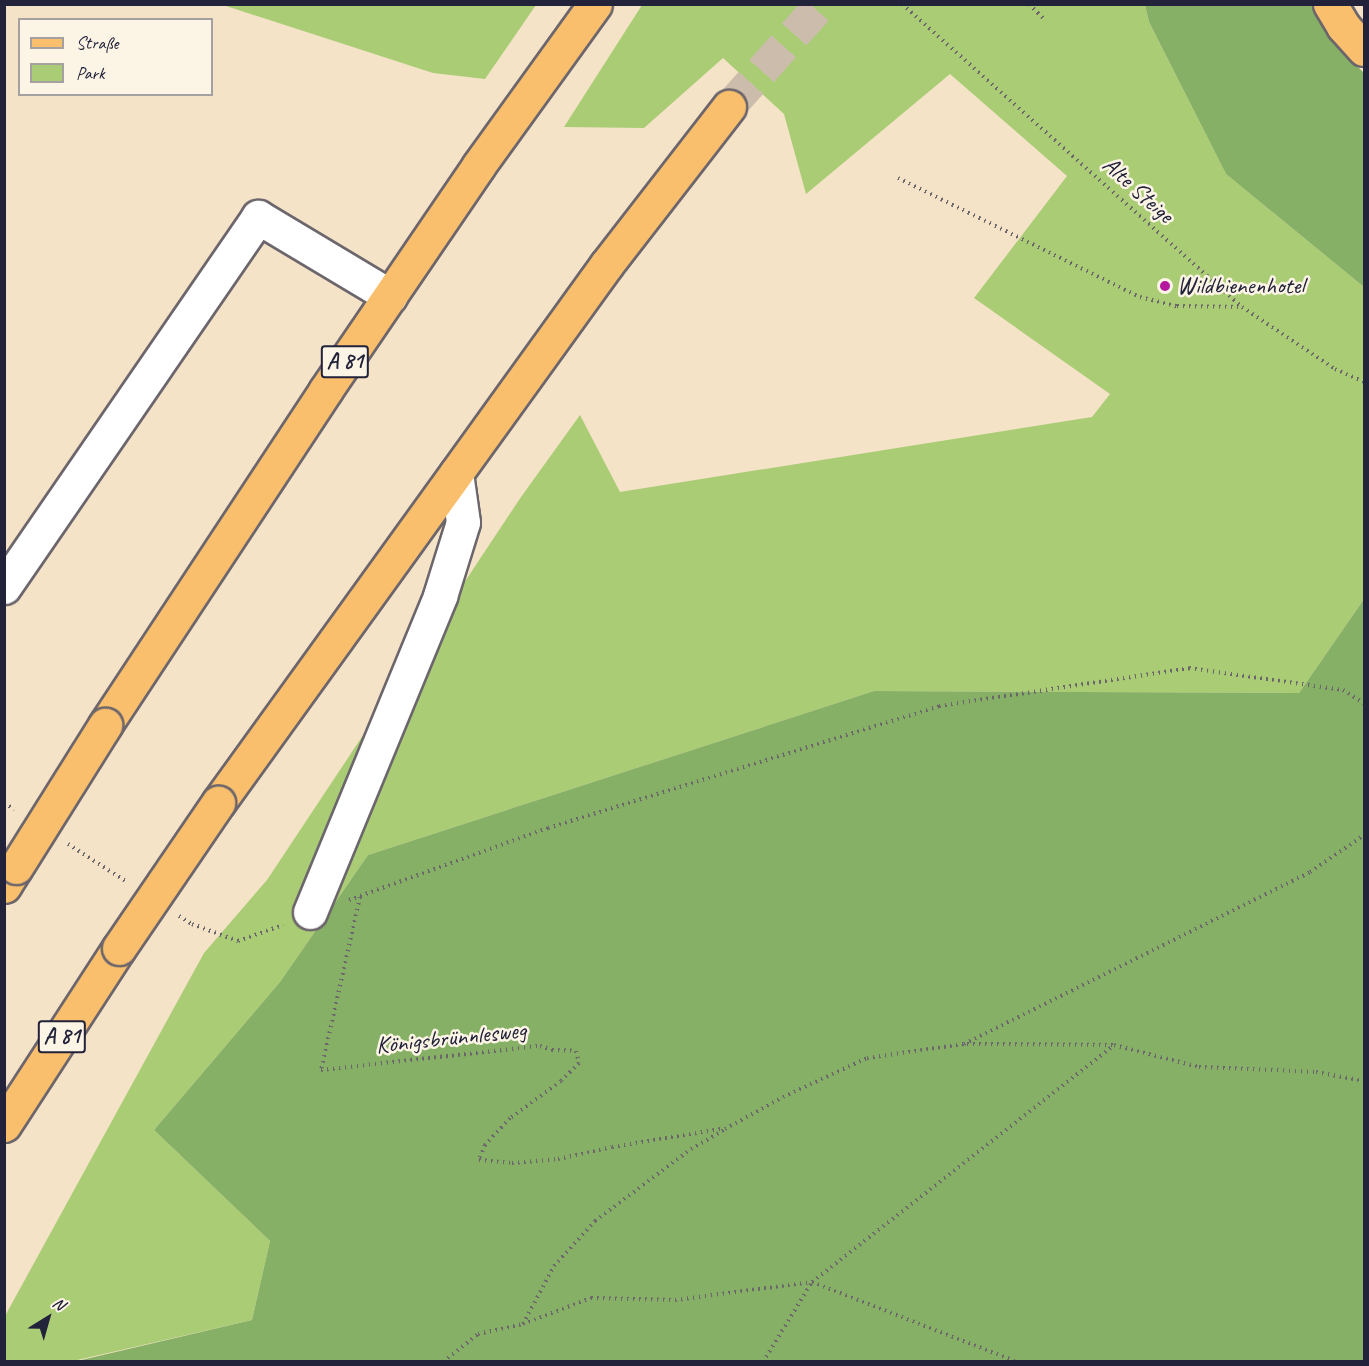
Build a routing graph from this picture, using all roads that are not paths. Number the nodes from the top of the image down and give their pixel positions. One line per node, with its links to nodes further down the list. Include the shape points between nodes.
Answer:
1 (595, 4): 5 (main road, A 81, via 478,165)
2 (1330, 4): 3 (main road, via 1343,26)
3 (1365, 49)
4 (729, 107): 6 (main road, A 81, via 614,254)
5 (390, 296): 7 (lane, via 258,217); 8 (main road, A 81, bridge)
6 (456, 473): 9 (lane, via 463,522 440,596); 10 (main road, A 81, bridge, via 218,803)
7 (4, 587)
8 (10, 876)
9 (310, 912)
10 (4, 1125)

